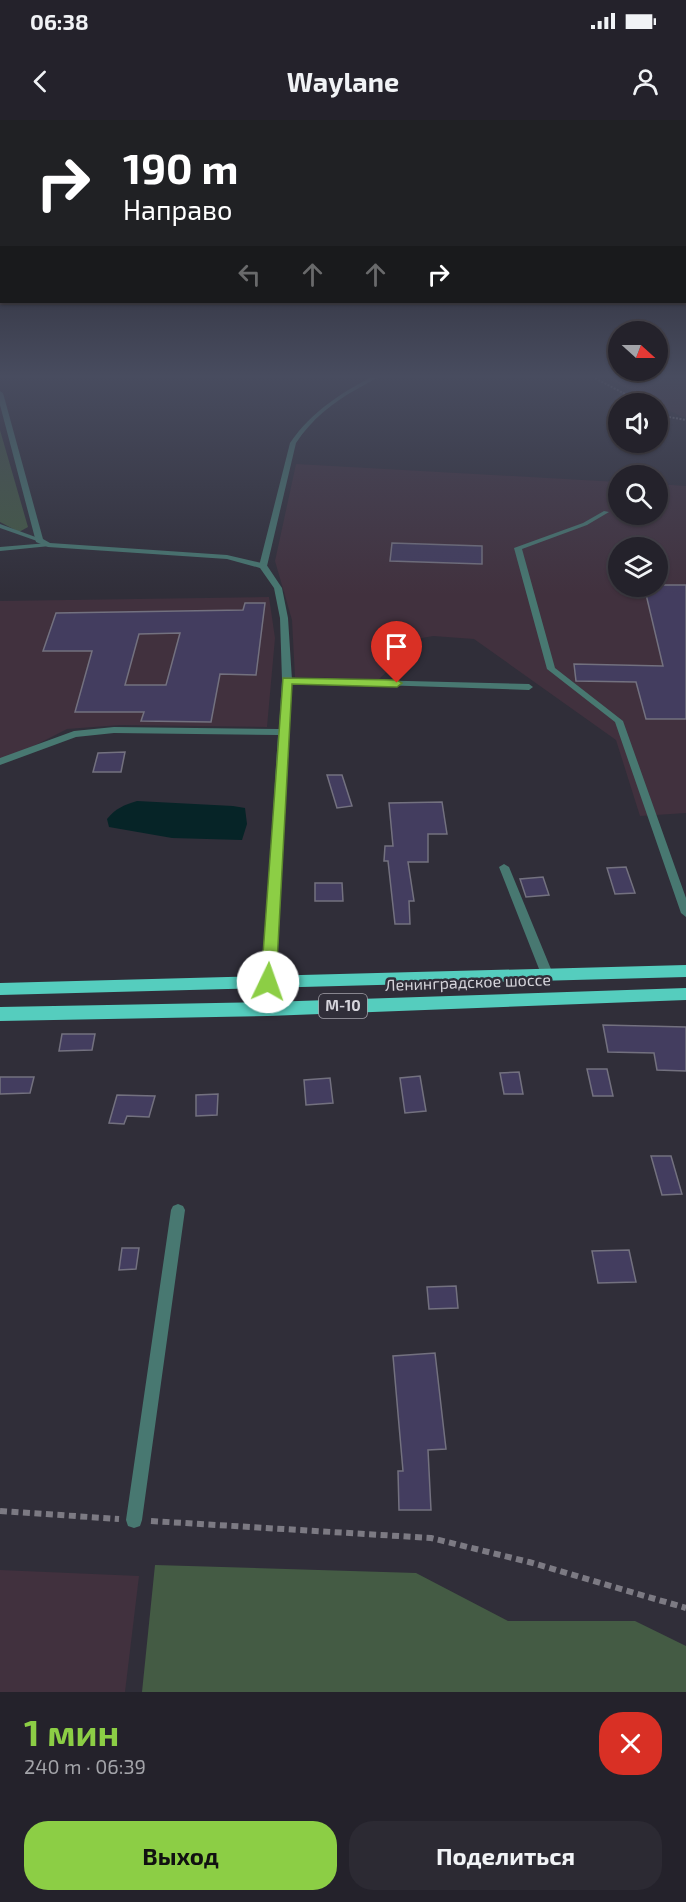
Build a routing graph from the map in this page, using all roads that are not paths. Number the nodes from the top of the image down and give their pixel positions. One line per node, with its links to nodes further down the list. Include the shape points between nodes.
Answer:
1 (15, 448): 5 (street)
2 (291, 448): 8 (lane)
3 (606, 512): 14 (lane, via 585,525 518,548 551,669 619,721)
4 (0, 526): 5 (lane)
5 (39, 540): 6 (street)
6 (48, 545): 7 (lane); 8 (street, via 227,556)
7 (0, 549)
8 (262, 566): 9 (street, via 278,588 284,618)
9 (287, 680): 10 (lane); 11 (street)
10 (529, 687)
11 (284, 732): 12 (street, via 114,730 74,734); 17 (street)
12 (0, 762)
13 (504, 867): 16 (lane)
14 (686, 913)
15 (683, 968): 16 (highway, Ленинградское шоссе / М-10)
16 (547, 974): 17 (highway, Ленинградское шоссе / М-10)
17 (268, 982): 18 (highway, Ленинградское шоссе / М-10)
18 (0, 989)
19 (686, 994): 20 (highway, Ленинградское шоссе / М-10)
20 (0, 1014)
21 (178, 1210): 22 (lane)
22 (134, 1520)

